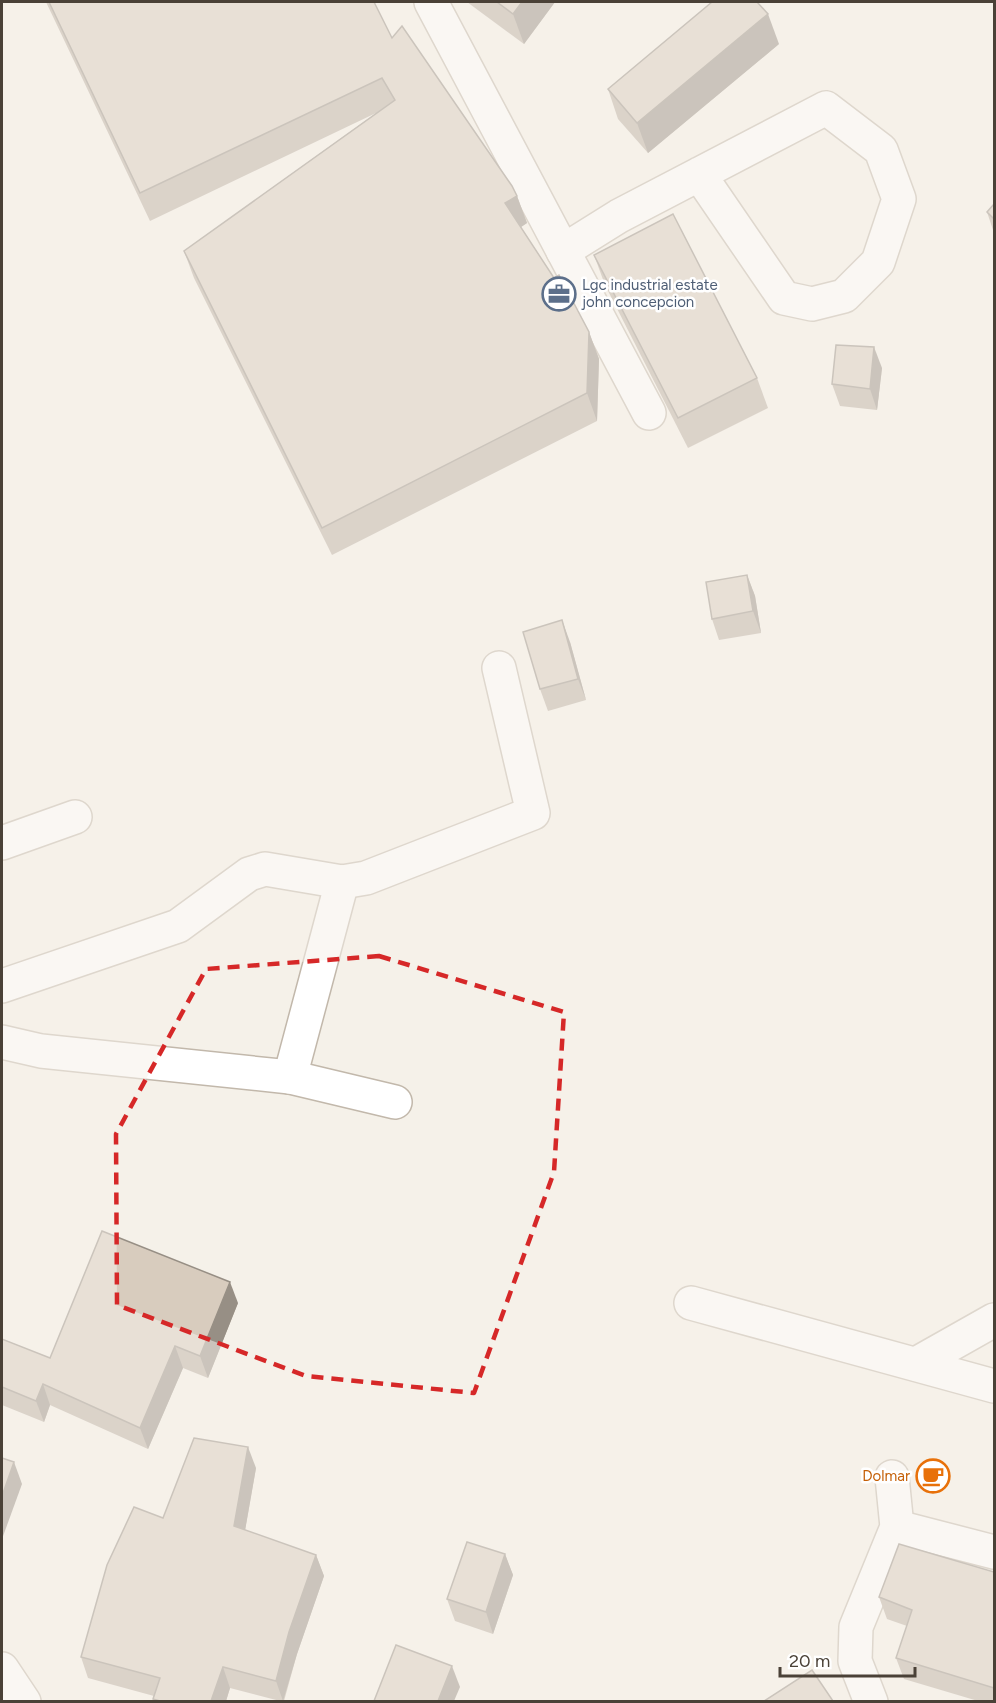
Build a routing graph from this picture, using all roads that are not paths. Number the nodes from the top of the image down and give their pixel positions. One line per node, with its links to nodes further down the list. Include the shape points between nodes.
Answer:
1 (431, 2): 3 (street)
2 (699, 174): 2 (street, via 825,108 880,150 899,199 878,262 844,296 812,304 784,298); 3 (street)
3 (563, 251): 4 (street)
4 (649, 413)
5 (499, 668): 8 (street, via 533,813 366,878)
6 (75, 818): 7 (street)
7 (2, 843)
8 (342, 882): 9 (street, via 265,869 249,874 178,926); 11 (street)
9 (2, 986)
10 (2, 1042): 11 (street, via 41,1051)
11 (290, 1077): 12 (street)
12 (395, 1102)
13 (692, 1303): 15 (street)
14 (994, 1320): 15 (street)
15 (916, 1364): 16 (street)
16 (994, 1386)
17 (892, 1477): 18 (street)
18 (897, 1527): 19 (street); 22 (street, via 856,1627 855,1661)
19 (994, 1552)
20 (2, 1669): 21 (street)
21 (24, 1701)
22 (871, 1701)

